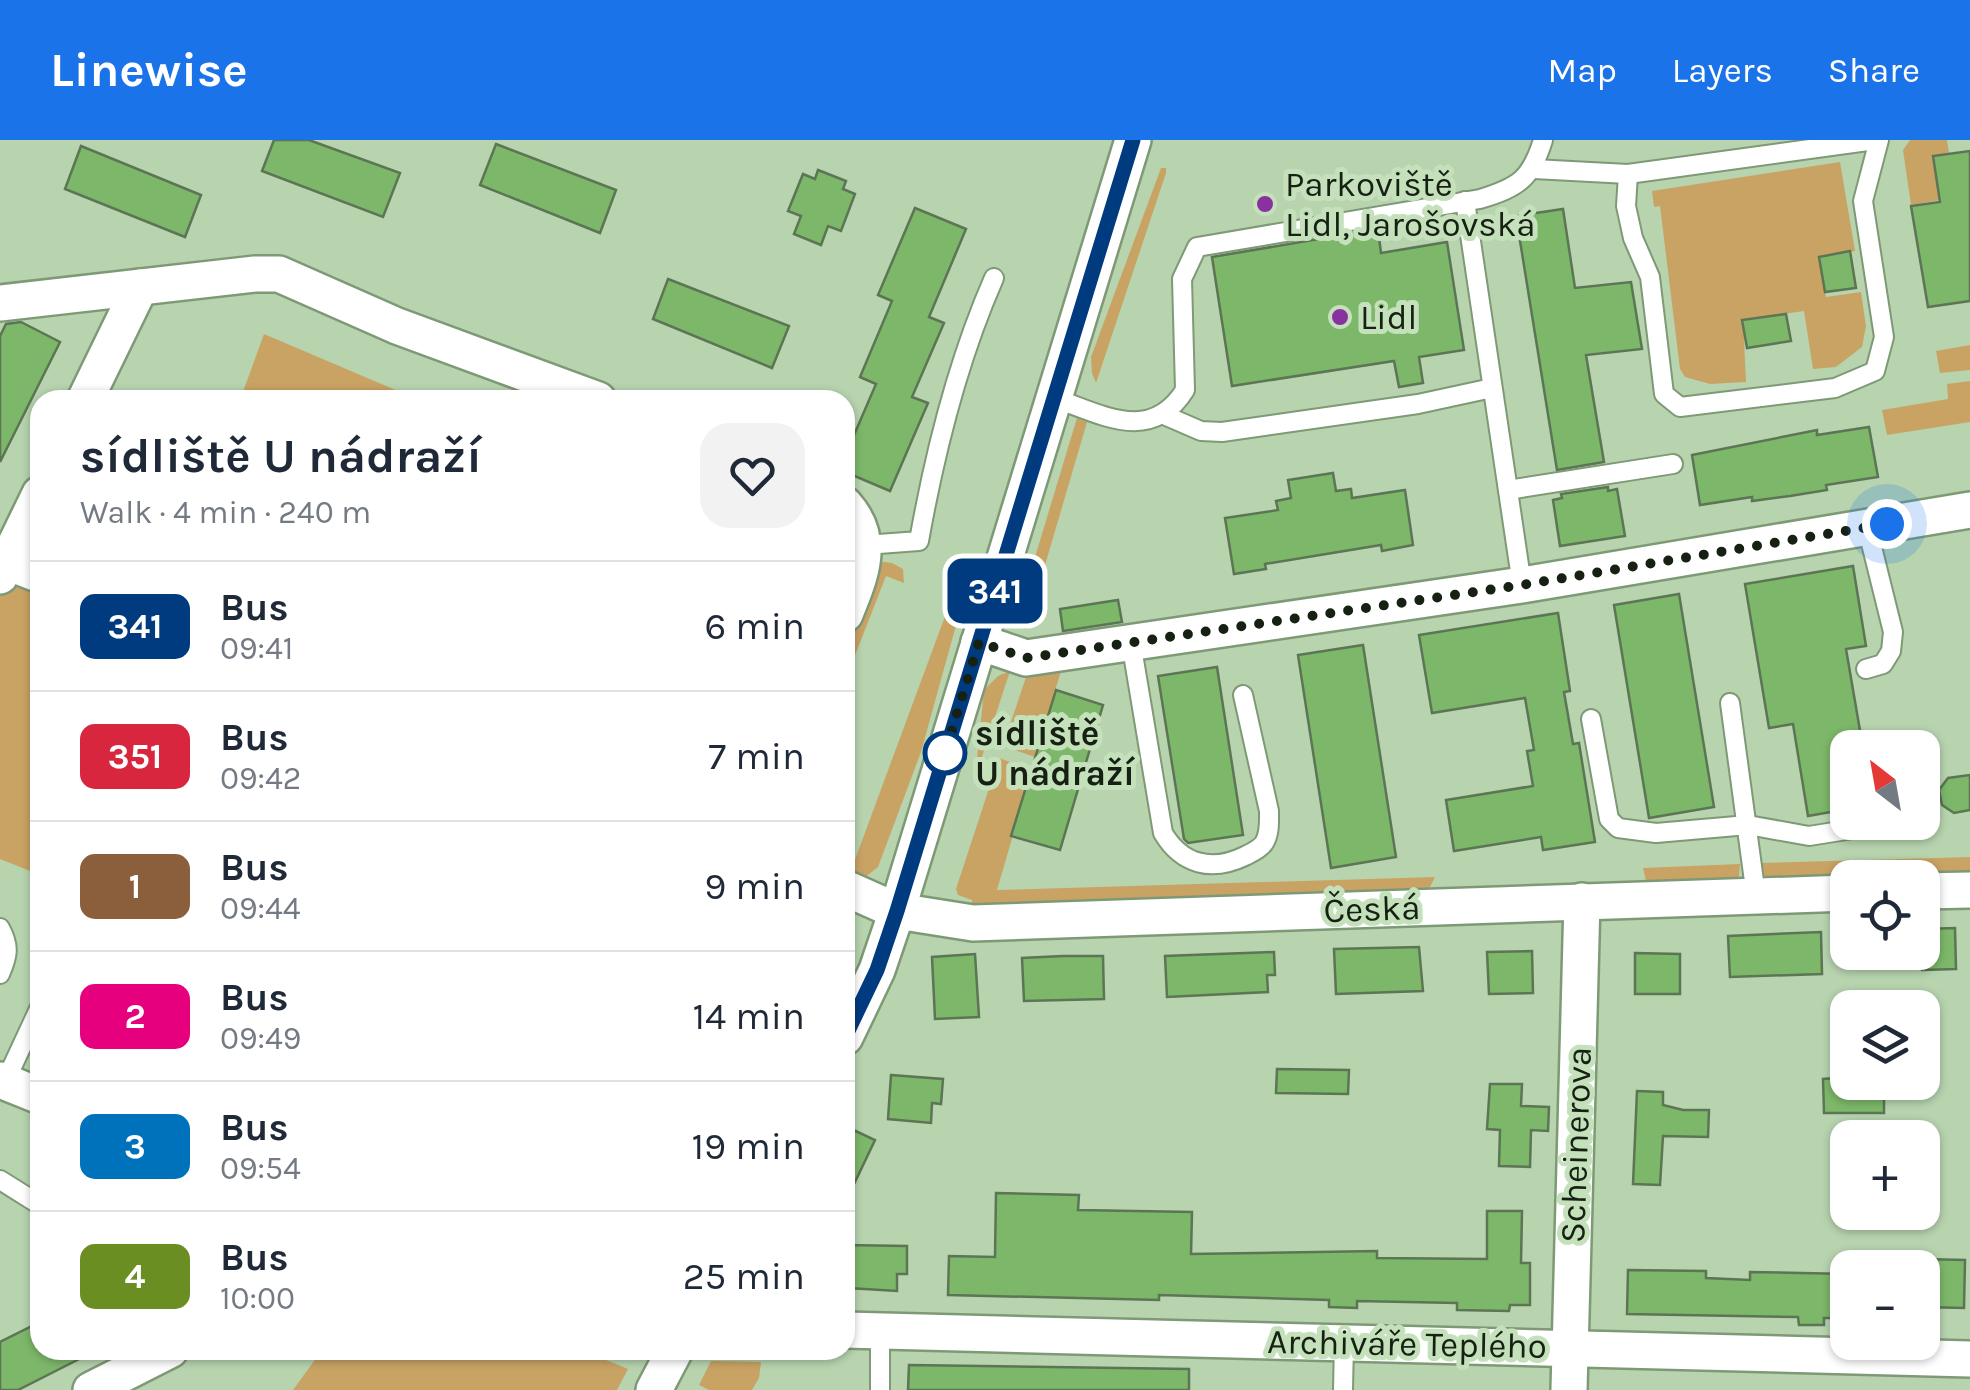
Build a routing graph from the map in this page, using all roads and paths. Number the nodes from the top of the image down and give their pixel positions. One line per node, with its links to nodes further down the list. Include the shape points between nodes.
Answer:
1 (1134, 140): 13 (street)
2 (1543, 140): 4 (lane)
3 (1877, 140): 5 (lane); 5 (lane, via 1863,201 1882,352 1874,371 1835,388 1680,407 1664,394 1650,277 1626,206)
4 (1534, 169): 5 (lane); 6 (lane, via 1502,192)
5 (1628, 174)
6 (1465, 201): 10 (lane); 14 (lane, via 1197,246 1182,279 1185,390)
7 (994, 278): 21 (lane, via 935,454 919,541)
8 (140, 287): 9 (street); 11 (street); 12 (street, via 279,274 396,326)
9 (0, 302)
10 (1492, 388): 14 (lane, via 1222,432); 16 (lane)
11 (90, 390)
12 (571, 390)
13 (1054, 398): 14 (lane, via 1142,424); 26 (street)
14 (1164, 415)
15 (1673, 464): 16 (lane)
16 (1508, 490): 24 (lane)
17 (1970, 510): 20 (street)
18 (30, 514): 22 (street)
19 (855, 517): 21 (street)
20 (1867, 528): 24 (street); 28 (lane, via 1893,632 1883,664)
21 (865, 545): 25 (street)
22 (3, 569): 23 (street)
23 (30, 573)
24 (1522, 585): 27 (street)
25 (855, 587)
26 (979, 642): 27 (street, via 1026,658); 40 (street)
27 (1131, 642): 29 (lane, via 1163,833 1171,847 1202,865 1252,852 1269,831)
28 (1866, 668)
29 (1243, 695)
30 (1730, 704): 32 (lane)
31 (1591, 719): 32 (lane, via 1609,819 1618,828 1656,833)
32 (1748, 826): 33 (lane, via 1809,836); 38 (lane)
33 (1830, 833)
34 (1970, 890): 35 (street)
35 (1940, 891)
36 (855, 892): 40 (street)
37 (1830, 894): 38 (street, Česká)
38 (1756, 896): 39 (street, Česká)
39 (1582, 901): 40 (street, Česká, via 973,923); 51 (street, Scheinerova)
40 (897, 911): 43 (street)
41 (0, 928): 42 (lane, via 8,955)
42 (0, 974)
43 (855, 1017)
44 (30, 1026): 45 (lane)
45 (2, 1081): 46 (street)
46 (30, 1092)
47 (0, 1180): 48 (lane)
48 (30, 1199)
49 (862, 1331): 50 (street, Archiváře Teplého); 57 (lane)
50 (1344, 1343): 51 (street, Archiváře Teplého); 58 (lane)
51 (1570, 1348): 52 (street, Archiváře Teplého); 59 (street, Scheinerova)
52 (1970, 1359)
53 (146, 1360): 55 (street)
54 (670, 1360): 56 (street)
55 (92, 1390)
56 (654, 1390)
57 (880, 1390)
58 (1343, 1390)
59 (1569, 1390)

